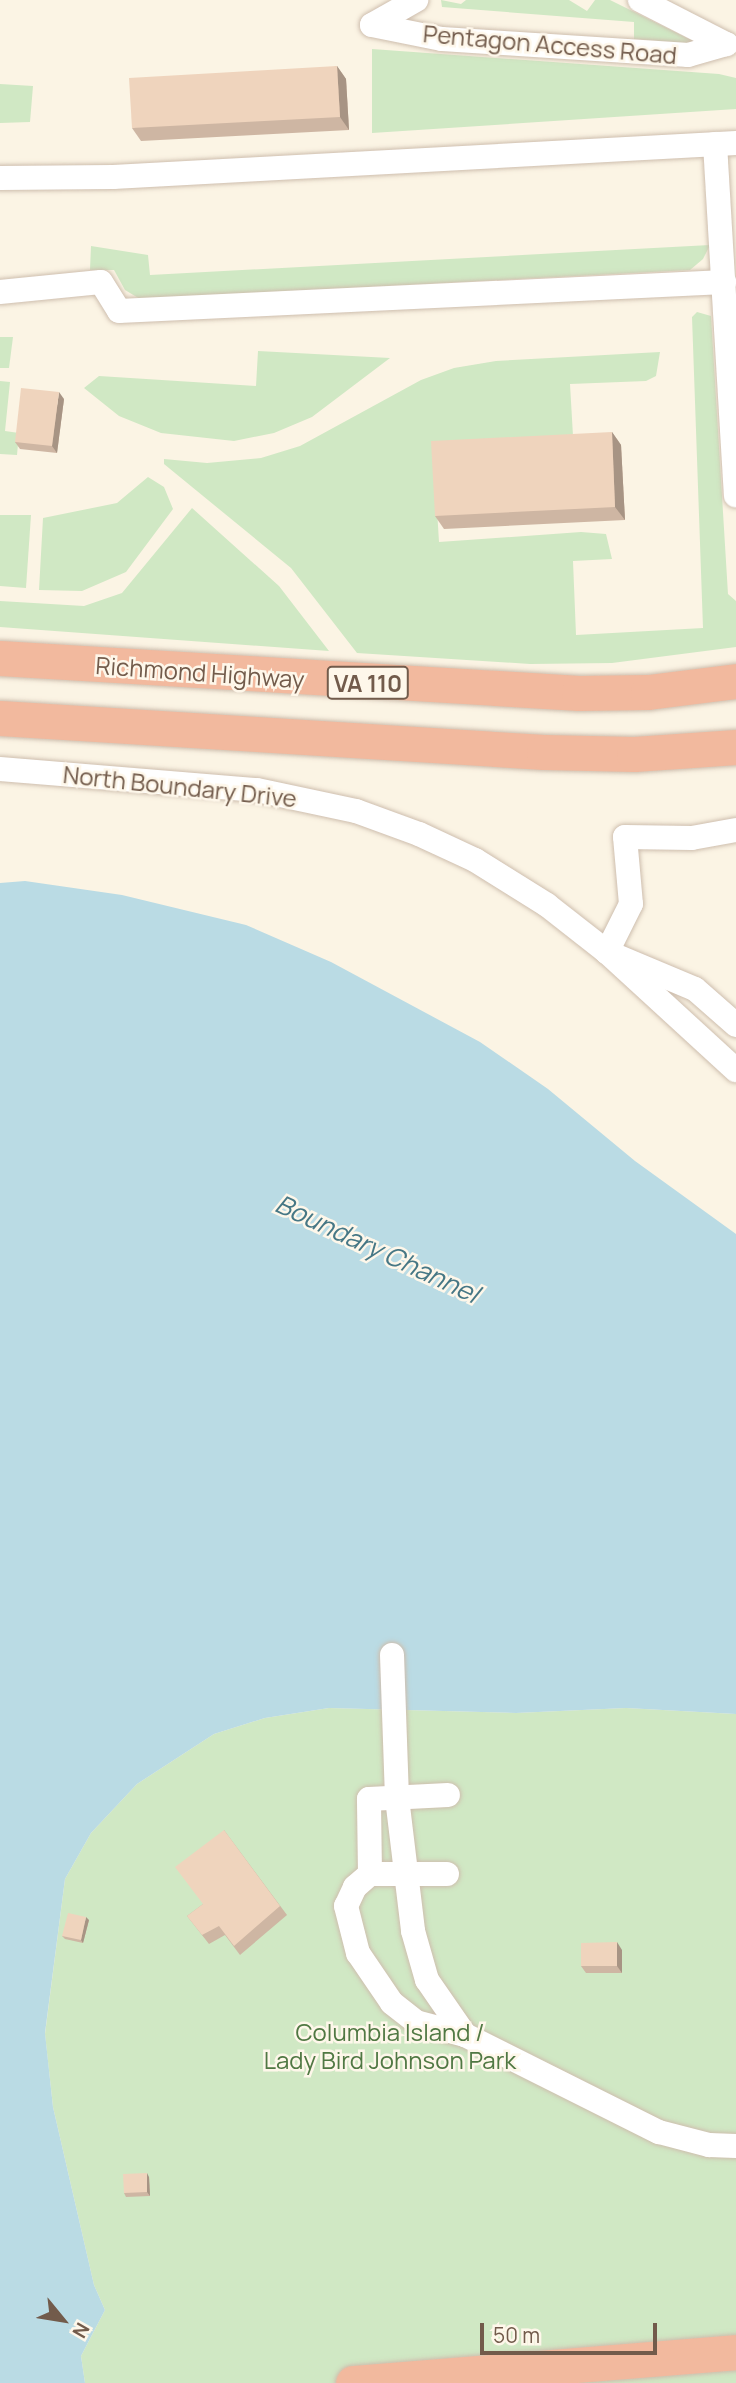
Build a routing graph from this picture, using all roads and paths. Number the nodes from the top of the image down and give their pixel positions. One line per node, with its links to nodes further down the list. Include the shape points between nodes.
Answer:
1 (416, 0): 2 (street, Pentagon Access Road, via 372,25 442,39 688,55 726,44)
2 (640, 0)
3 (725, 144): 4 (street, via 113,177); 5 (street)
4 (0, 178)
5 (724, 282): 6 (street, via 119,311 101,282); 7 (street)
6 (0, 292)
7 (736, 495)
8 (0, 658): 9 (highway, Richmond Highway / VA 110, via 516,691 648,692)
9 (736, 681)
10 (0, 718): 11 (highway, VA 110, via 544,752 634,754)
11 (736, 747)
12 (0, 769): 14 (street, North Boundary Drive, via 227,786 356,811 475,860 547,905)
13 (736, 830): 14 (street, via 692,838 625,837 631,904)
14 (607, 952): 15 (street, via 695,989); 16 (street, North Boundary Drive)
15 (736, 1025)
16 (736, 1070)
17 (393, 1655): 19 (street)
18 (448, 1795): 19 (street)
19 (397, 1798): 20 (street); 21 (street, via 369,1799)
20 (409, 1873): 21 (street); 22 (street); 23 (street, via 414,1931 427,1980)
21 (370, 1874): 23 (street, via 355,1887 346,1906 358,1953 392,2003 416,2022)
22 (447, 1874)
23 (465, 2035): 24 (street, via 659,2132 709,2145)
24 (736, 2146)
25 (733, 2351): 26 (highway)
26 (353, 2383)

